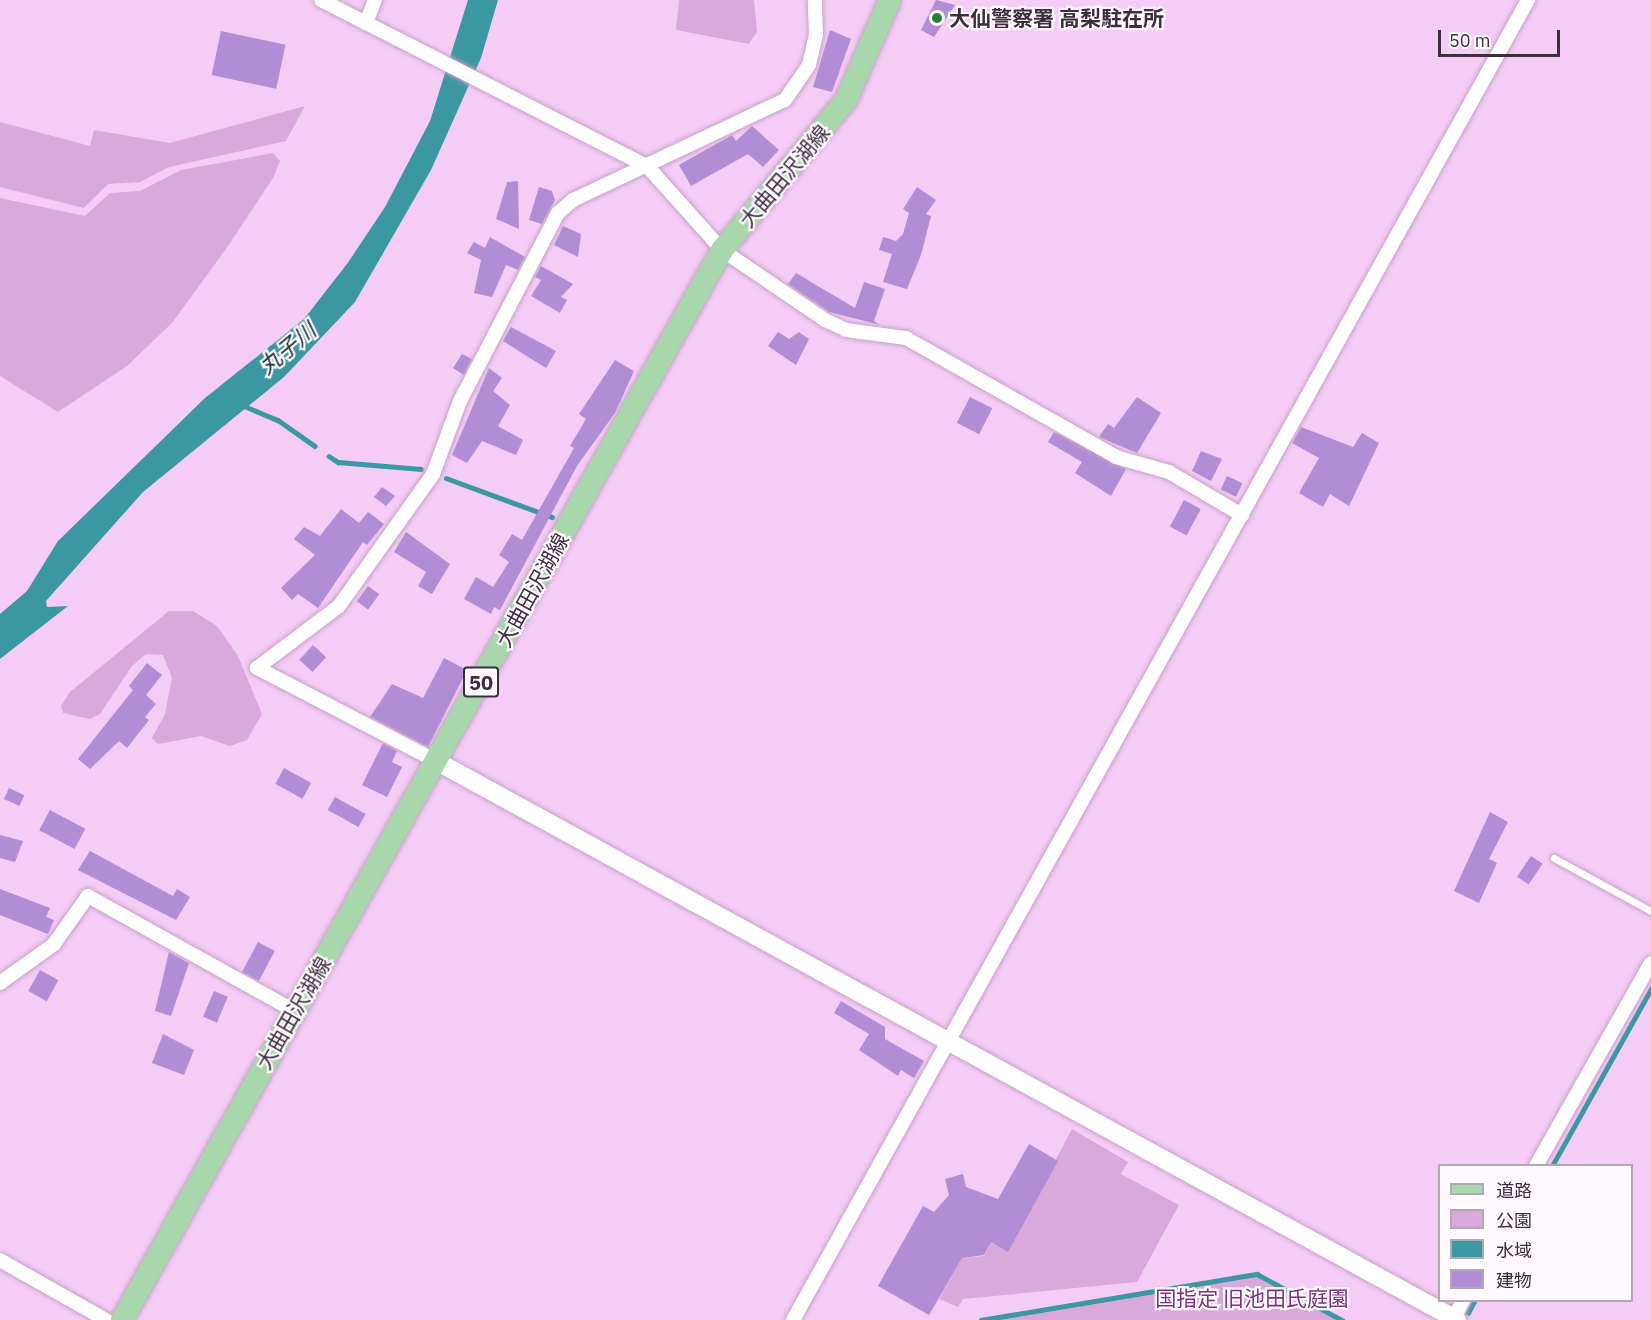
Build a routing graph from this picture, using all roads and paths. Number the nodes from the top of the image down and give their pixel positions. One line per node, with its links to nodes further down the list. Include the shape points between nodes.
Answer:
1 (321, 0): 6 (street)
2 (375, 0): 6 (street)
3 (815, 0): 7 (street, via 816,35 798,87 785,100)
4 (890, 0): 8 (main road, 大曲田沢湖線 / 50, via 846,100)
5 (1528, 0): 9 (street)
6 (366, 23): 7 (street)
7 (647, 165): 8 (street); 10 (street, via 573,200 558,213 460,401 434,474 339,606 257,668)
8 (722, 250): 9 (street, via 825,320 846,330 906,338 1116,457 1168,472); 10 (main road, 大曲田沢湖線 / 50)
9 (1242, 515): 16 (street)
10 (436, 761): 15 (main road, 大曲田沢湖線 / 50); 16 (street)
11 (1554, 858): 12 (lane)
12 (1651, 910)
13 (1651, 963): 17 (street)
14 (0, 983): 15 (street, via 54,944 88,896)
15 (295, 1011): 22 (main road, 大曲田沢湖線 / 50)
16 (948, 1046): 20 (street); 23 (street)
17 (1537, 1164)
18 (0, 1260): 21 (street)
19 (1462, 1302): 20 (street)
20 (1456, 1319)
21 (106, 1320)
22 (122, 1320)
23 (793, 1320)

